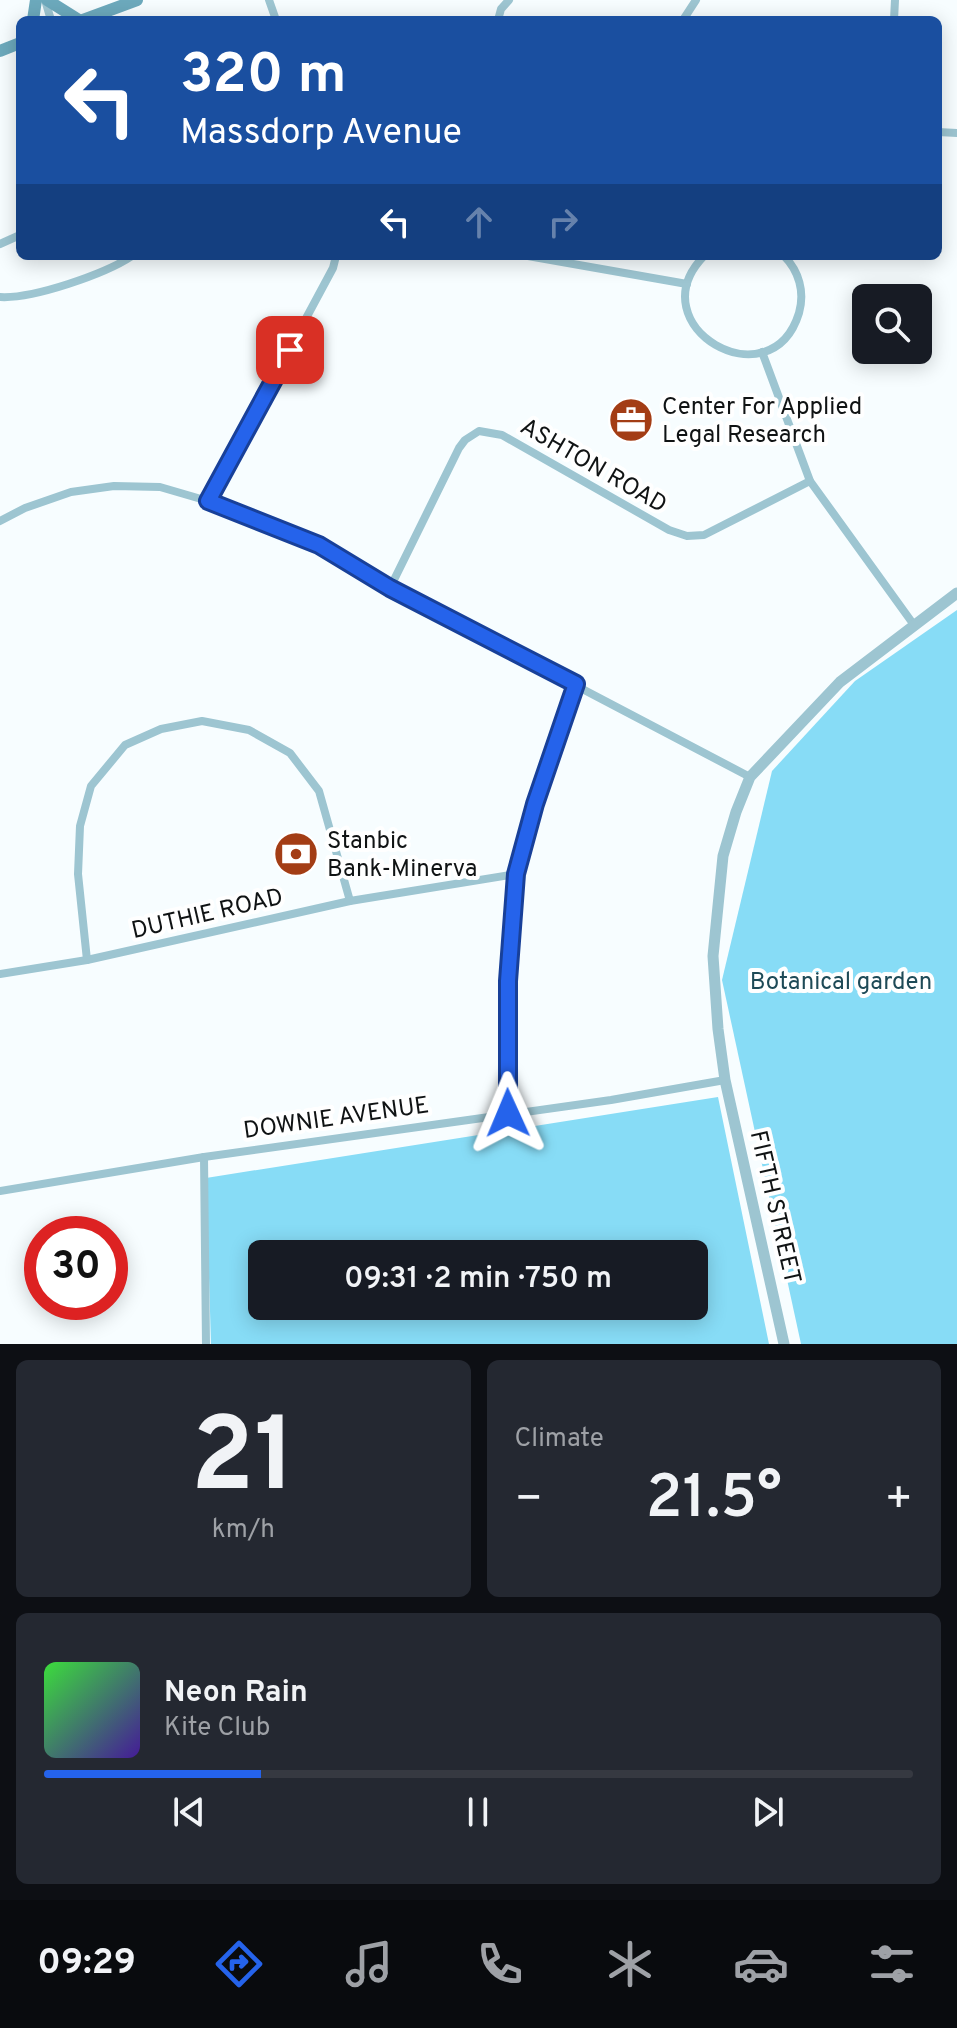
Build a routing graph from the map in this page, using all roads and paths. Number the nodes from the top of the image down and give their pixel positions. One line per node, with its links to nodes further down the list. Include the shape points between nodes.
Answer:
1 (46, 0): 3 (main road)
2 (137, 0): 4 (main road)
3 (74, 16)
4 (92, 16)
5 (126, 260): 11 (street, via 26,296)
6 (335, 260): 14 (street)
7 (551, 260): 10 (street)
8 (701, 260): 10 (street)
9 (787, 260): 12 (street, via 798,276 801,306 788,334)
10 (687, 284): 12 (street, via 689,315 705,340 732,354)
11 (0, 297)
12 (762, 352): 13 (street)
13 (810, 481): 16 (street, ASHTON ROAD, via 715,531 687,536 502,435 479,431 459,448); 18 (street)
14 (208, 501): 15 (street, via 160,487 114,486 71,492); 16 (street, via 319,545)
15 (0, 521)
16 (390, 588): 19 (street)
17 (957, 593): 18 (street)
18 (914, 625): 20 (street, via 823,697)
19 (576, 684): 20 (street); 21 (street)
20 (750, 777): 25 (street, FIFTH STREET, via 723,856 713,956)
21 (516, 874): 22 (street, DUTHIE ROAD); 26 (street, via 508,981)
22 (350, 901): 23 (street, DUTHIE ROAD); 23 (street, via 319,791 290,753 249,730 214,723 161,729 125,745 91,786 80,826 78,874)
23 (87, 960): 24 (street, DUTHIE ROAD)
24 (0, 974)
25 (725, 1080): 26 (street, DOWNIE AVENUE); 30 (street, FIFTH STREET)
26 (508, 1113): 27 (street, DOWNIE AVENUE)
27 (204, 1157): 28 (street, DOWNIE AVENUE); 29 (street)
28 (0, 1191)
29 (206, 1344)
30 (784, 1344)

